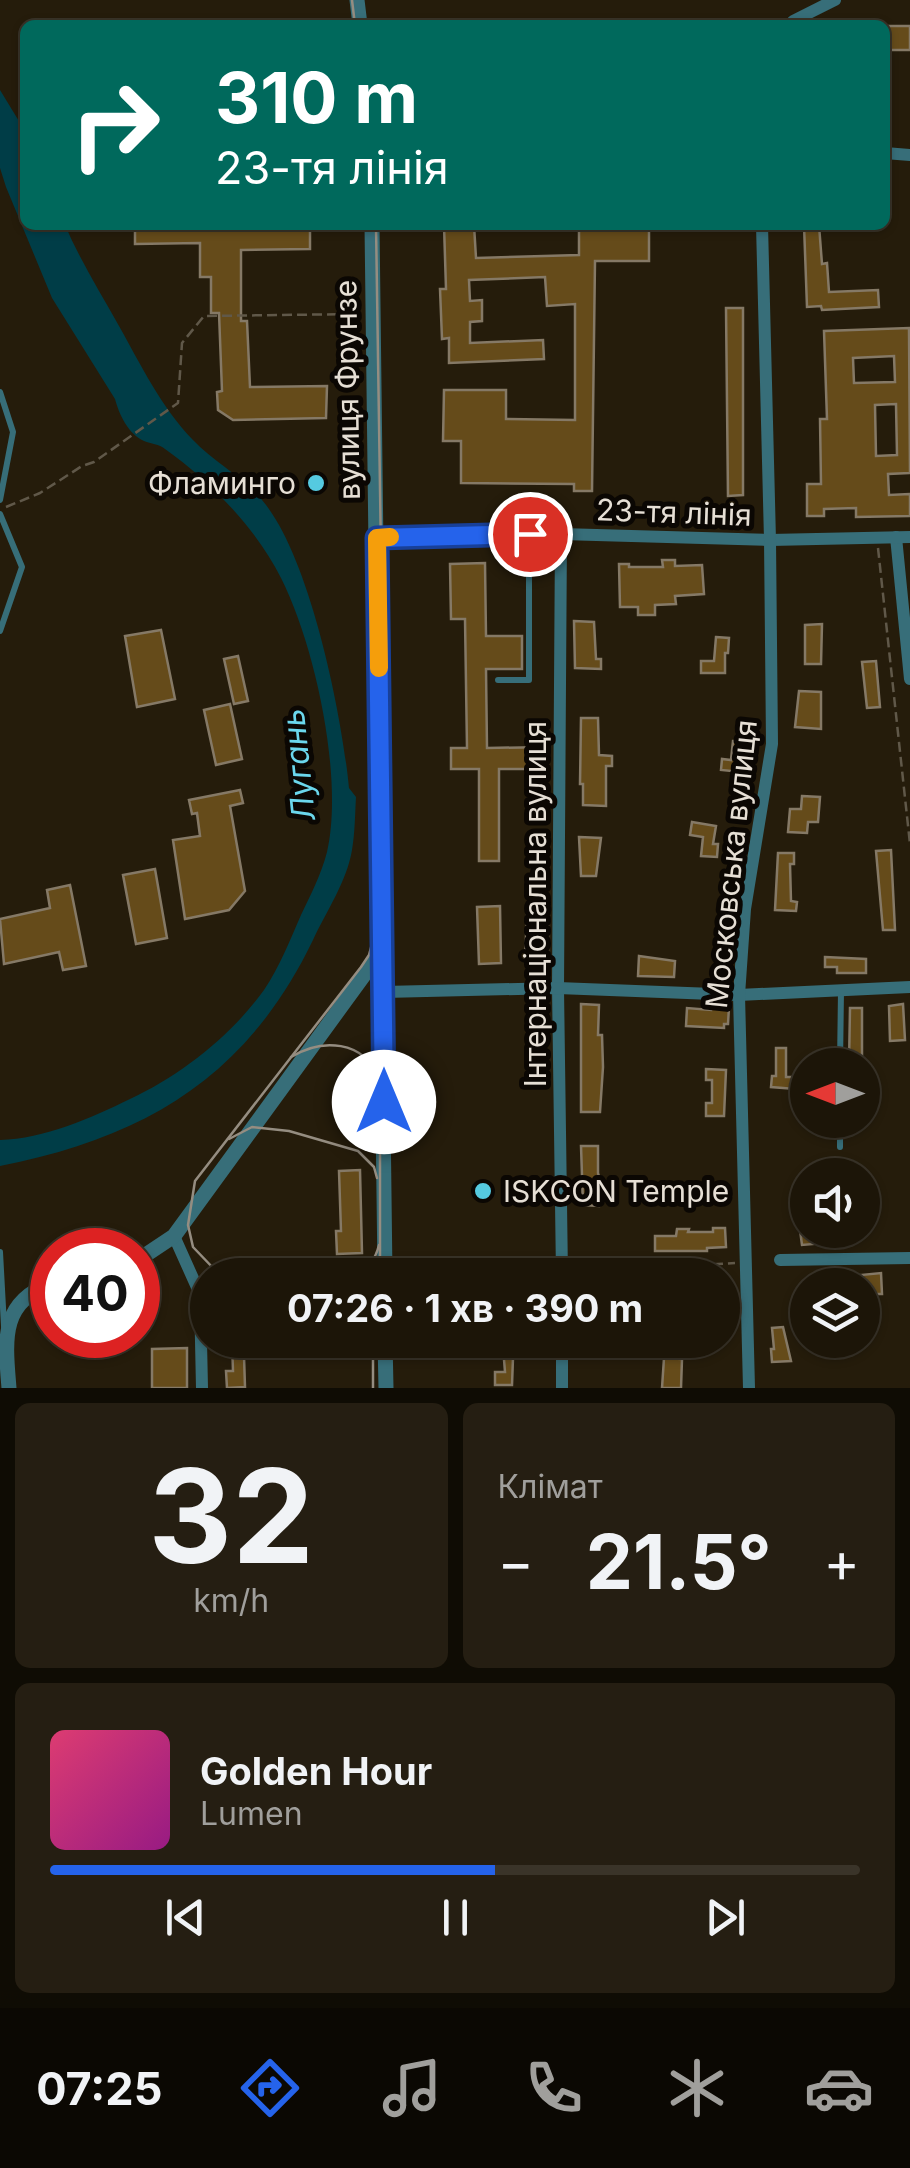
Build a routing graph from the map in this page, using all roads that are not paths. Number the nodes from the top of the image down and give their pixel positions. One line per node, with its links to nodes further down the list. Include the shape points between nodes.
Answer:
1 (835, 0): 2 (street)
2 (795, 20)
3 (372, 230): 11 (street, вулиця Фрунзе)
4 (762, 230): 12 (street, Московська вулиця)
5 (0, 392): 6 (lane, via 13,432)
6 (0, 500)
7 (0, 512): 13 (lane, via 22,567)
8 (530, 534): 9 (street, 23-тя лінія); 11 (street, 23-тя лінія); 15 (lane, via 529,680)
9 (562, 534): 12 (street, 23-тя лінія); 17 (street, Інтернаціональна вулиця)
10 (903, 537): 12 (street, 23-тя лінія); 14 (street)
11 (377, 538): 16 (street, вулиця Фрунзе)
12 (770, 540): 21 (street, Московська вулиця, via 772,744)
13 (0, 631)
14 (910, 679)
15 (498, 680)
16 (383, 949): 20 (street, вулиця Фрунзе); 25 (street)
17 (558, 988): 20 (street); 21 (street); 29 (street, Інтернаціональна вулиця)
18 (910, 988): 19 (street)
19 (841, 990): 21 (street); 22 (lane)
20 (384, 992): 28 (street, вулиця Фрунзе)
21 (740, 994): 42 (street, Московська вулиця)
22 (840, 1048)
23 (840, 1138): 24 (lane)
24 (840, 1147)
25 (174, 1236): 26 (street); 32 (street)
26 (160, 1245)
27 (0, 1252): 34 (lane)
28 (385, 1258)
29 (562, 1258)
30 (910, 1258): 31 (street)
31 (780, 1260)
32 (190, 1265)
33 (30, 1293): 34 (street, via 14,1308)
34 (4, 1332): 38 (street)
35 (201, 1358): 39 (street)
36 (385, 1358): 40 (street)
37 (562, 1358): 41 (street)
38 (9, 1388)
39 (202, 1388)
40 (386, 1388)
41 (562, 1388)
42 (749, 1388)

